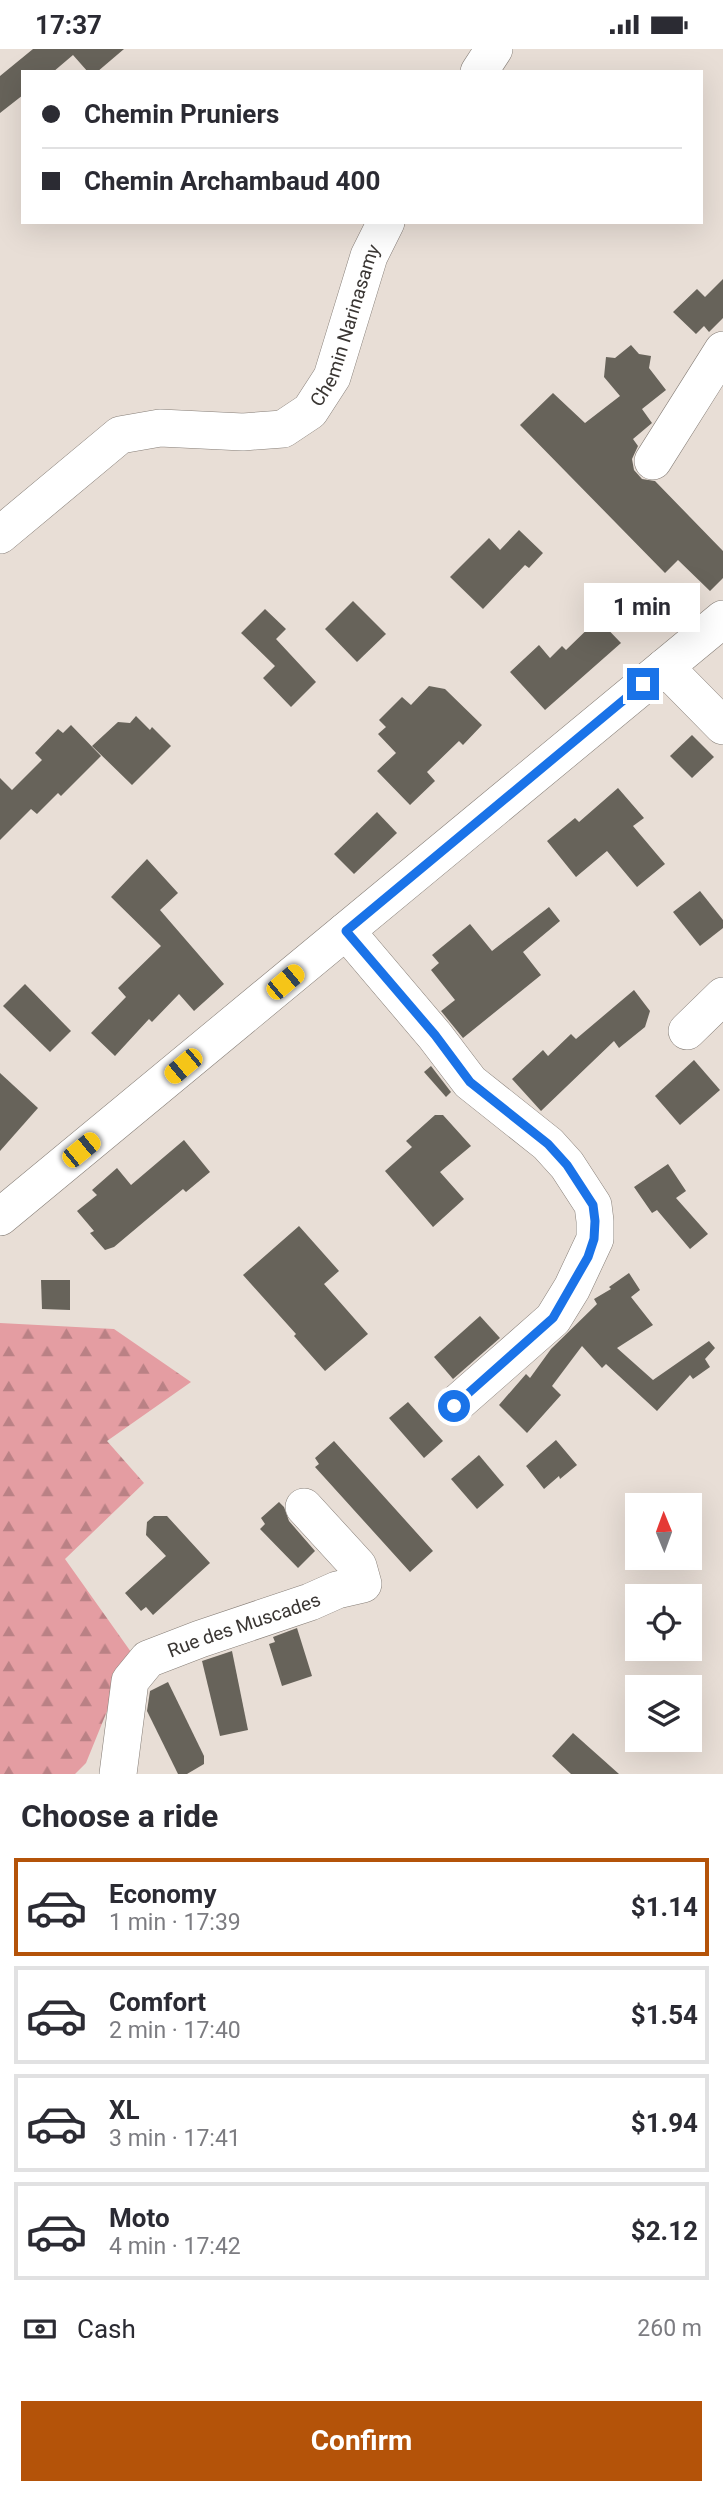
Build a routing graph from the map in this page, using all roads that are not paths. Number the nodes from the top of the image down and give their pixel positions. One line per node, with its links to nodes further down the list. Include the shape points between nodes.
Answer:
1 (494, 49): 2 (street)
2 (480, 70)
3 (385, 224): 6 (street, Chemin Narinasamy, via 369,256 332,377 310,411 283,429 160,428 120,435)
4 (723, 350): 5 (street)
5 (653, 461)
6 (0, 535)
7 (723, 619): 8 (street)
8 (665, 667): 9 (street); 10 (street)
9 (723, 726)
10 (346, 931): 13 (street); 14 (street, via 470,1082 548,1144 593,1205 592,1248 553,1318)
11 (723, 996): 12 (street)
12 (687, 1031)
13 (0, 1217)
14 (454, 1406)
15 (304, 1507): 16 (street, Rue des Muscades, via 358,1566 363,1584 148,1659 130,1681)
16 (118, 1774)

